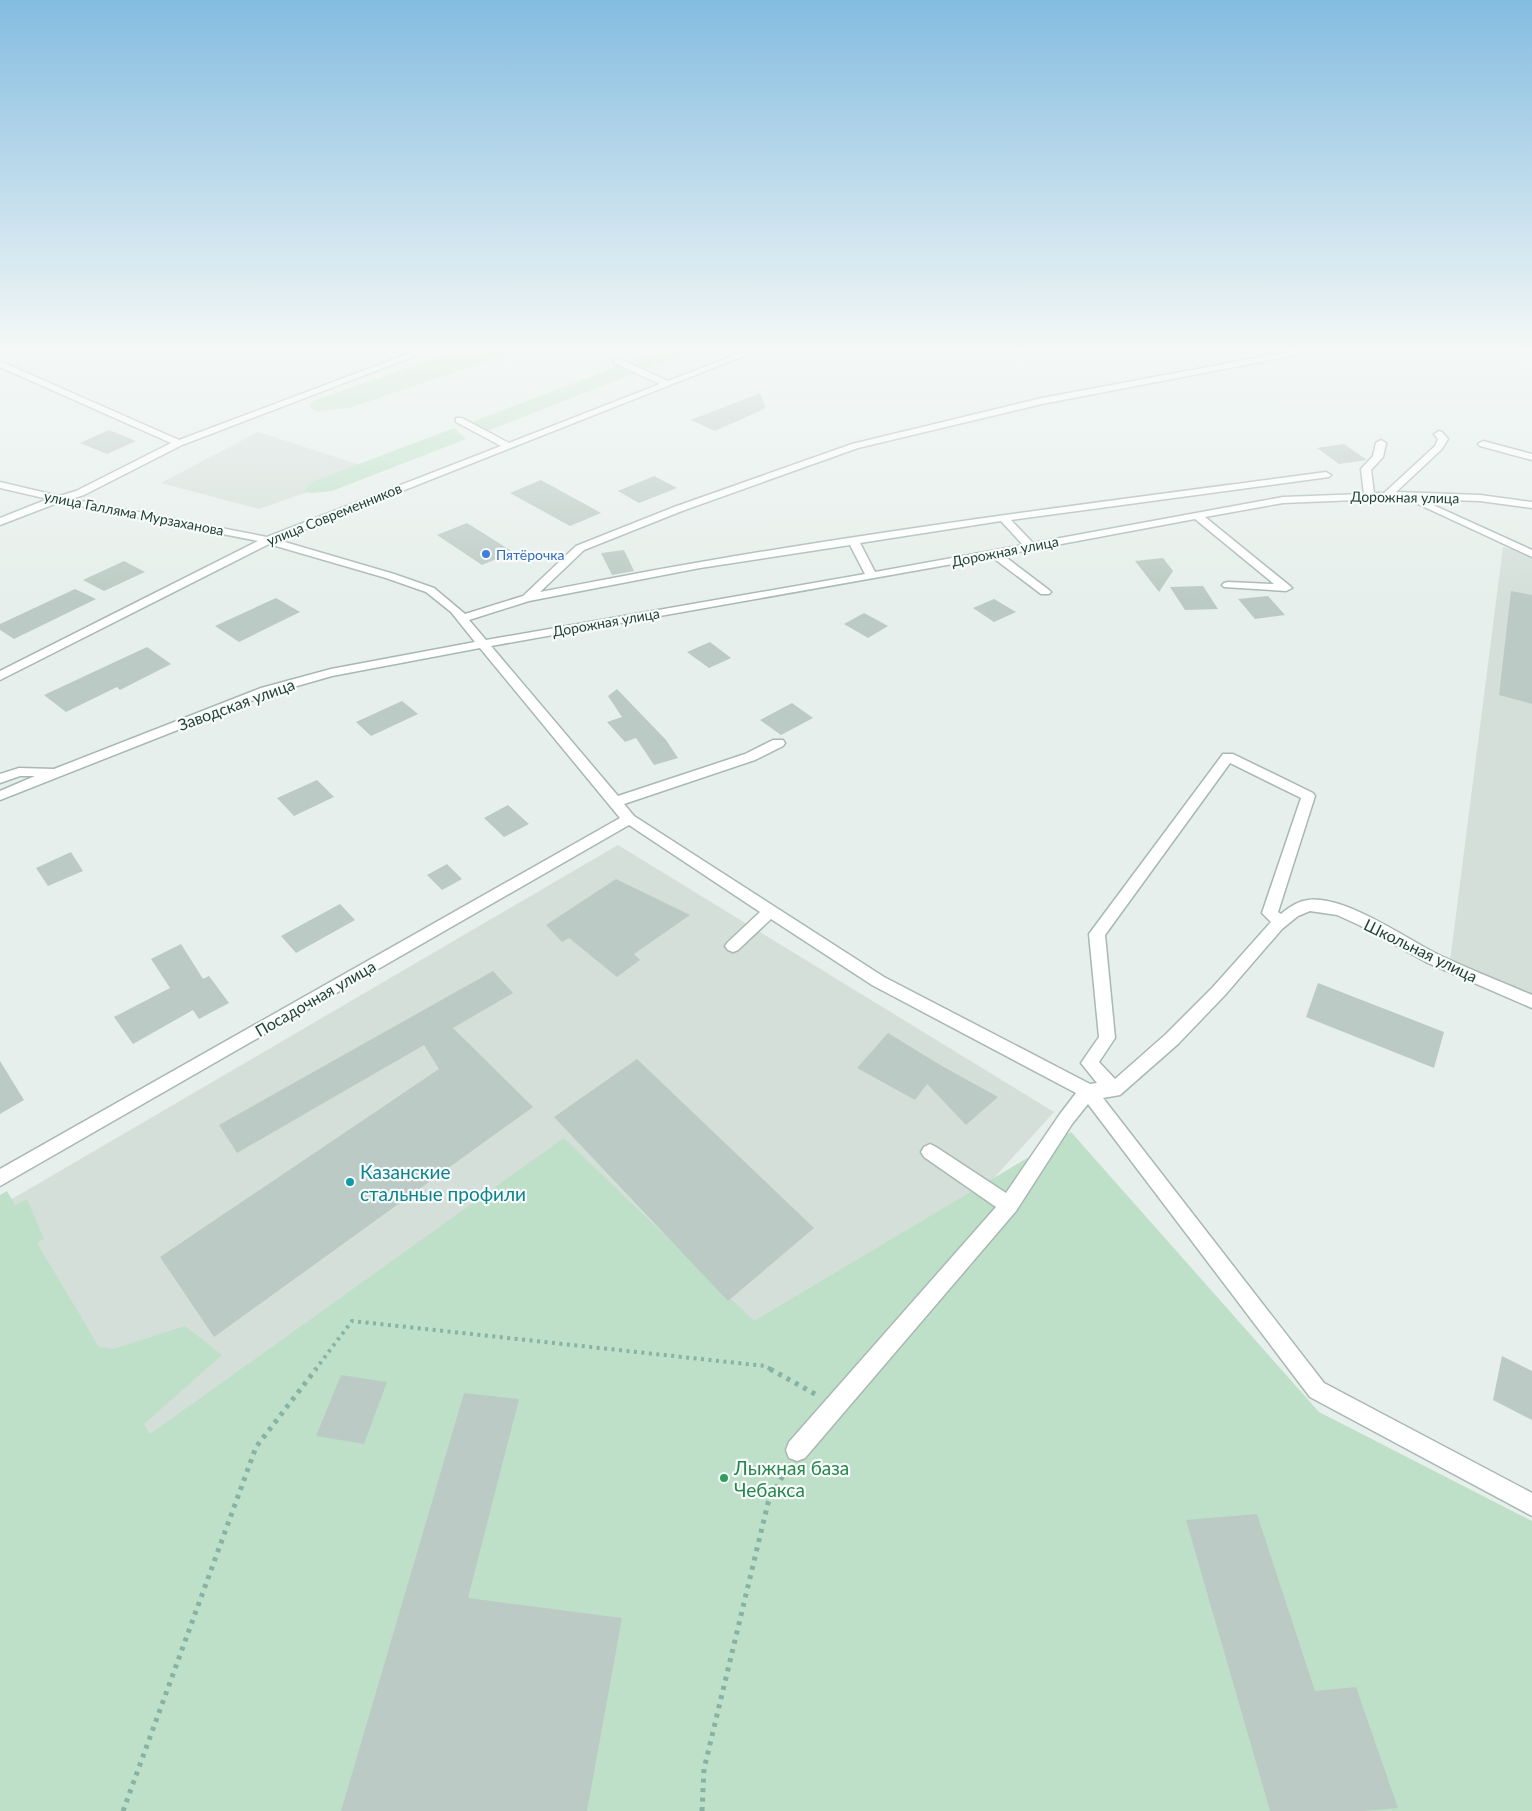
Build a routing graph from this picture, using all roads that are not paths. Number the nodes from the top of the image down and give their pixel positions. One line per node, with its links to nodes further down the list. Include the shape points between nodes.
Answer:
1 (149, 431): 8 (street)
2 (212, 431): 8 (street)
3 (479, 431): 10 (street)
4 (548, 431): 10 (street, улица Современников)
5 (919, 431): 32 (street, via 855,446 580,548)
6 (1439, 434): 15 (street, via 1442,439 1439,447)
7 (1381, 443): 17 (street, via 1378,457 1366,470)
8 (179, 444): 18 (street, via 80,493)
9 (1483, 444): 11 (street)
10 (508, 446): 24 (street, улица Современников)
11 (1532, 457)
12 (1326, 475): 14 (street)
13 (0, 485): 18 (street, улица Галляма Мурзаханова)
14 (1212, 490): 20 (street); 22 (street)
15 (1387, 495): 16 (street, Дорожная улица); 17 (street, Дорожная улица)
16 (1402, 495): 19 (street, Дорожная улица, via 1480,498); 28 (street)
17 (1369, 496): 20 (street, Дорожная улица, via 1283,500)
18 (60, 499): 23 (street); 24 (street, улица Галляма Мурзаханова)
19 (1532, 505)
20 (1232, 509): 21 (street, Дорожная улица)
21 (1196, 515): 26 (street, Дорожная улица); 30 (street, via 1286,588)
22 (1003, 518): 25 (street); 26 (street)
23 (0, 522)
24 (268, 540): 33 (street, улица Галляма Мурзаханова, via 430,590); 35 (street, улица Современников)
25 (853, 541): 29 (street); 32 (street, via 700,565)
26 (1030, 546): 27 (street, Дорожная улица)
27 (993, 553): 29 (street, Дорожная улица); 31 (street)
28 (1532, 554)
29 (872, 576): 34 (street, Дорожная улица)
30 (1228, 585)
31 (1045, 592)
32 (527, 598): 33 (street)
33 (462, 619): 34 (street, улица Галляма Мурзаханова)
34 (481, 644): 37 (street, Заводская улица, via 331,673 265,692); 40 (street, улица Галляма Мурзаханова)
35 (0, 676)
36 (778, 743): 40 (street, via 750,757)
37 (57, 772): 38 (street, via 19,772); 39 (street, Заводская улица)
38 (0, 779)
39 (0, 796)
40 (615, 802): 41 (street, улица Галляма Мурзаханова)
41 (629, 819): 42 (street, улица Галляма Мурзаханова); 49 (street, Посадочная улица)
42 (770, 911): 44 (street); 47 (street, улица Галляма Мурзаханова, via 878,981)
43 (1280, 922): 45 (street, Школьная улица, via 1308,905 1341,911 1432,958); 46 (street, via 1172,1039); 46 (street, via 1270,913 1308,796 1228,757 1097,934 1107,1038 1090,1063)
44 (733, 946)
45 (1532, 1002)
46 (1114, 1090): 47 (street)
47 (1088, 1091): 50 (street); 52 (street, via 1317,1390)
48 (930, 1152): 50 (street)
49 (0, 1178)
50 (1009, 1205): 51 (street)
51 (797, 1450)
52 (1532, 1505)

